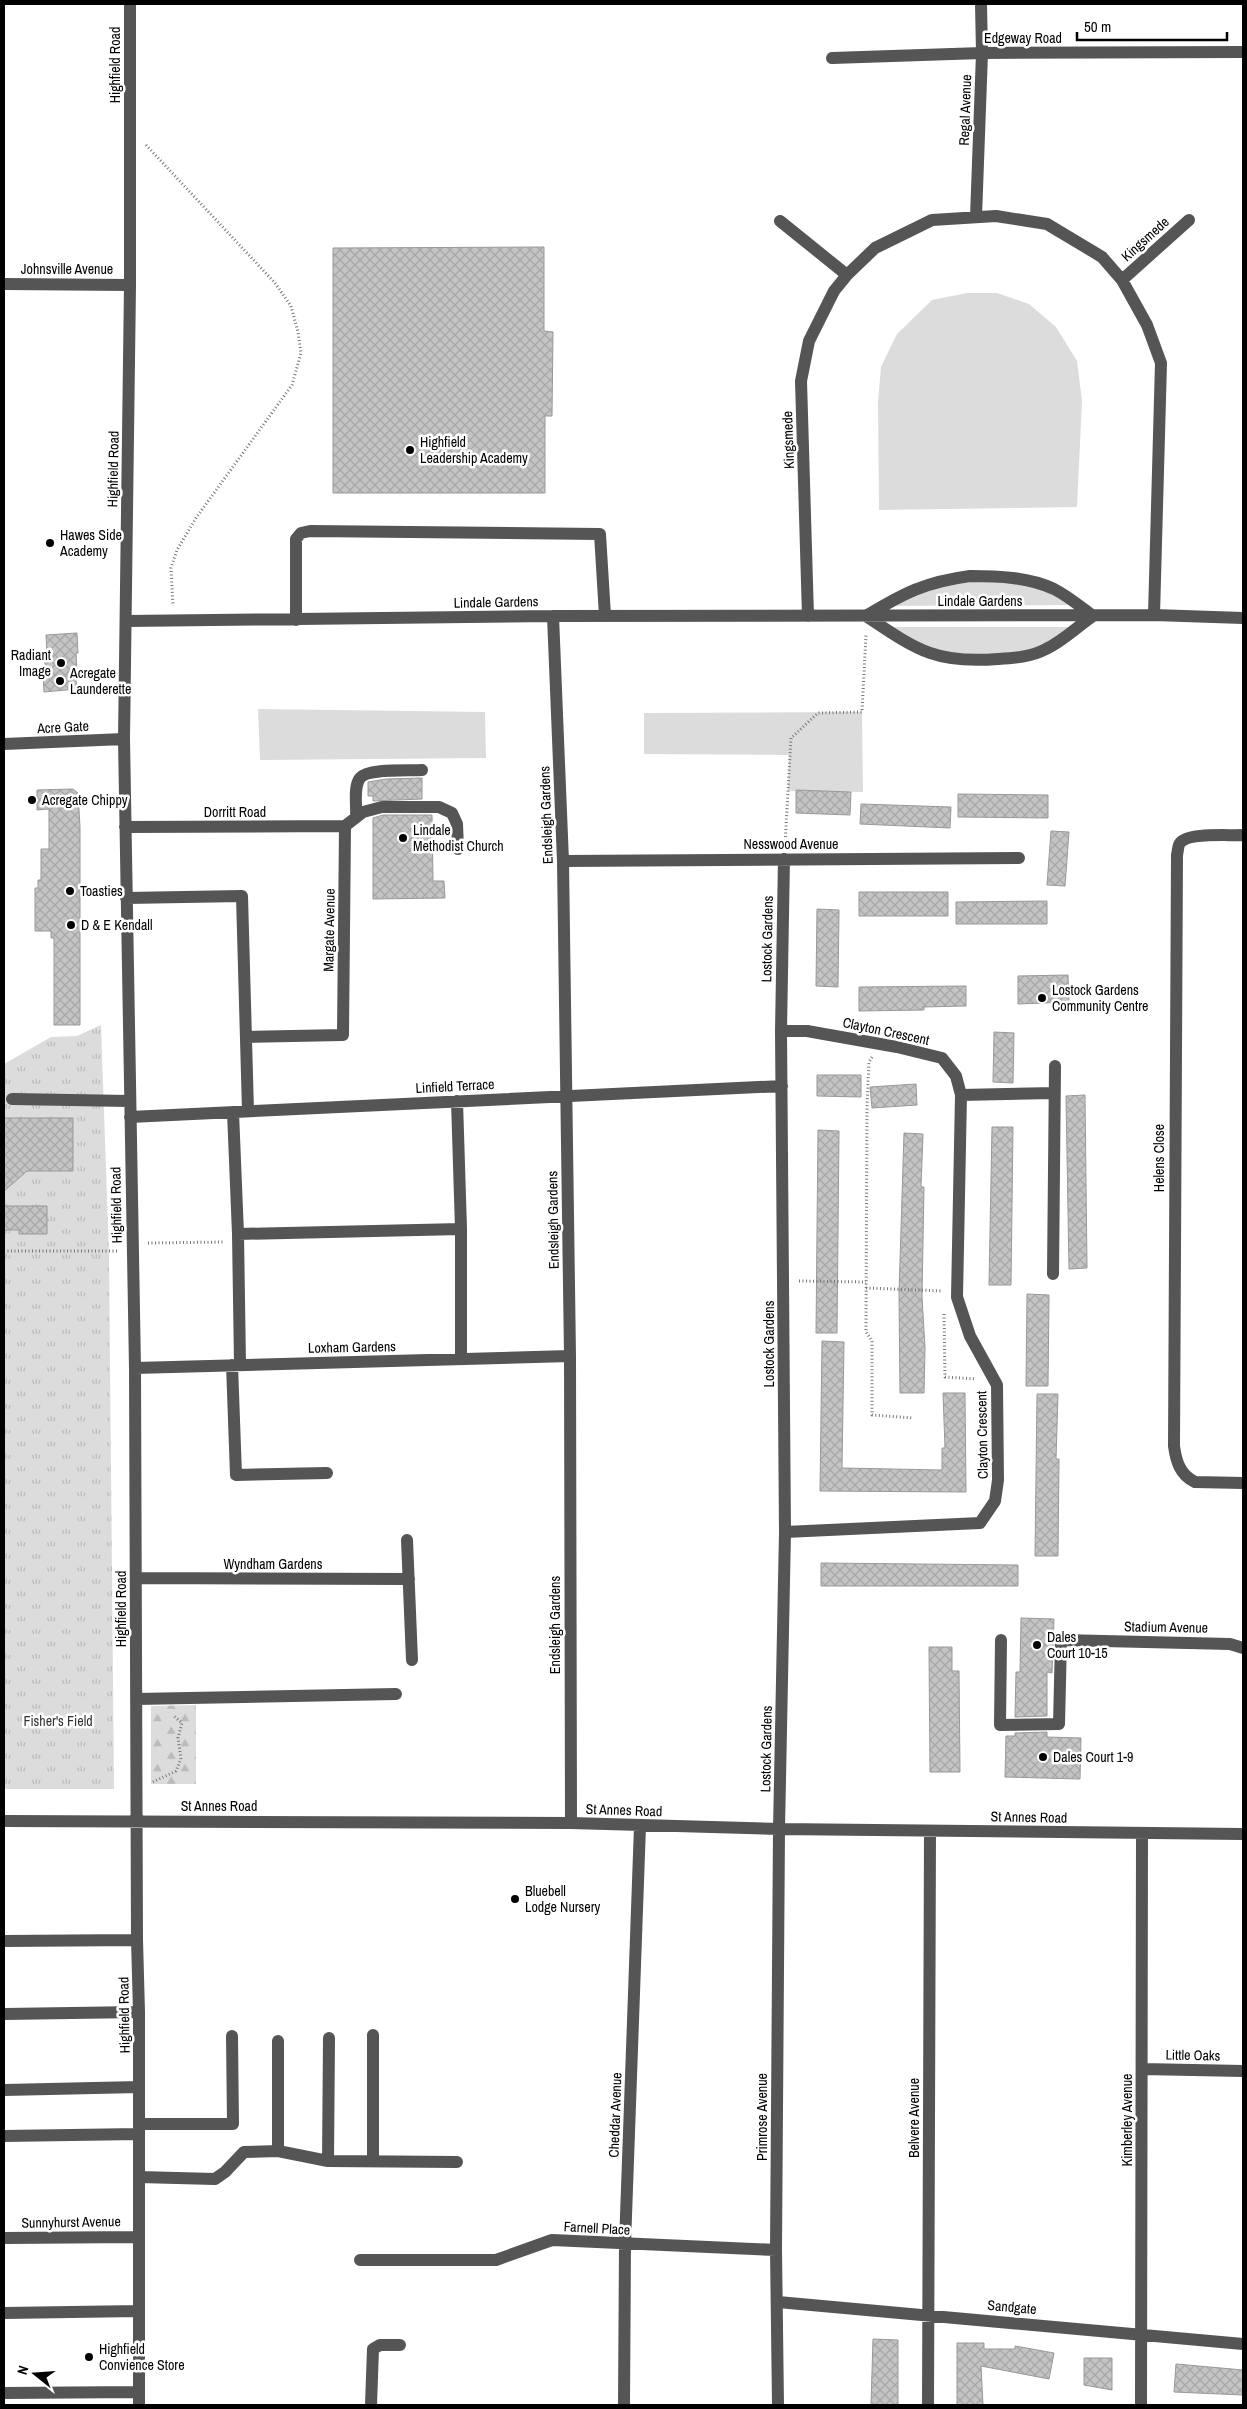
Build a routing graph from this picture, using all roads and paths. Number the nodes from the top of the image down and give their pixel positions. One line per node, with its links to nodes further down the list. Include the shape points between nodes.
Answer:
1 (130, 4): 6 (street, Highfield Road)
2 (981, 4): 4 (street, Regal Avenue)
3 (1243, 52): 4 (street, Edgeway Road)
4 (982, 53): 5 (street, Edgeway Road); 7 (street, Regal Avenue)
5 (832, 58)
6 (130, 128): 13 (street, Highfield Road); 21 (path, via 275,283 291,306 301,354 292,385 176,550 171,568)
7 (976, 218): 10 (street, Kingsmede, via 932,220 875,248); 11 (street, Kingsmede, via 996,216 1047,224 1102,257)
8 (1189, 220): 11 (street, Kingsmede)
9 (780, 221): 10 (street)
10 (847, 275): 17 (street, Kingsmede, via 834,291 809,341 801,382)
11 (1122, 280): 14 (street, Kingsmede, via 1147,325 1161,363)
12 (4, 284): 13 (street, Johnsville Avenue)
13 (130, 285): 23 (street, Highfield Road)
14 (1154, 615): 19 (street, Lindale Gardens); 20 (street, Lindale Gardens)
15 (553, 616): 16 (street, Lindale Gardens); 22 (street, Lindale Gardens); 34 (street, Endsleigh Gardens)
16 (605, 616): 17 (street, Lindale Gardens); 22 (street, via 600,534 310,531 301,533 296,539)
17 (808, 616): 18 (street, Lindale Gardens)
18 (866, 616): 19 (street, Lindale Gardens); 19 (street, Lindale Gardens, via 903,593 925,584 944,579 992,576 1028,581 1055,590); 19 (street, via 929,654 956,660 980,660 1029,656 1047,649); 33 (path, via 862,712 818,713 790,738)
19 (1093, 616)
20 (1243, 618)
21 (174, 619): 22 (street, Lindale Gardens); 23 (street, Lindale Gardens)
22 (296, 620)
23 (126, 621): 24 (street, Highfield Road)
24 (124, 739): 25 (street, Acre Gate); 29 (street, Highfield Road)
25 (4, 744)
26 (422, 770): 27 (street, via 368,772 360,778 357,787)
27 (356, 817): 28 (street); 31 (street, via 382,807 439,807 452,813 458,824)
28 (345, 826): 29 (street, Dorritt Road); 37 (street, Margate Avenue, via 343,1036)
29 (125, 827): 35 (street, Highfield Road)
30 (1243, 835): 69 (street, Helens Close, via 1187,838 1180,843 1177,854 1174,1446 1178,1463 1189,1479 1195,1482)
31 (458, 849)
32 (1019, 858): 33 (street, Nesswood Avenue)
33 (784, 859): 34 (street, Nesswood Avenue); 36 (street, Lostock Gardens)
34 (563, 861): 43 (street, Endsleigh Gardens)
35 (126, 898): 37 (street, via 242,896); 45 (street, Highfield Road)
36 (781, 1030): 38 (street, Clayton Crescent, via 807,1031); 40 (street, Lostock Gardens)
37 (246, 1037): 47 (street)
38 (880, 1044): 42 (street, Clayton Crescent, via 942,1058 956,1076); 56 (path, via 869,1062)
39 (1054, 1066): 41 (street)
40 (782, 1086): 43 (street, Linfield Terrace); 55 (street, Lostock Gardens)
41 (1054, 1093): 42 (street); 54 (street)
42 (961, 1095): 59 (street, Clayton Crescent)
43 (566, 1096): 46 (street, Linfield Terrace); 62 (street, Endsleigh Gardens)
44 (12, 1099): 45 (street)
45 (129, 1101): 49 (street, Highfield Road)
46 (457, 1101): 47 (street, Linfield Terrace); 50 (street)
47 (248, 1111): 48 (street, Linfield Terrace)
48 (233, 1112): 49 (street, Linfield Terrace); 51 (street)
49 (130, 1117): 52 (street, Highfield Road)
50 (461, 1229): 51 (street); 63 (street)
51 (238, 1238): 52 (path); 64 (street)
52 (132, 1247): 53 (path); 65 (street, Highfield Road)
53 (4, 1251)
54 (1052, 1274)
55 (783, 1281): 56 (path); 70 (street, Lostock Gardens)
56 (866, 1282): 57 (path)
57 (866, 1288): 58 (path); 67 (path, via 866,1332 872,1341 872,1415)
58 (944, 1291): 59 (path); 60 (path)
59 (957, 1291): 66 (street, Clayton Crescent, via 970,1336)
60 (944, 1300)
61 (944, 1310): 66 (path, via 945,1377)
62 (570, 1356): 63 (street, Loxham Gardens); 83 (street, Endsleigh Gardens)
63 (460, 1359): 64 (street, Loxham Gardens)
64 (236, 1365): 65 (street, Loxham Gardens); 68 (street, via 236,1475)
65 (135, 1368): 72 (street, Highfield Road)
66 (994, 1380): 70 (street, Clayton Crescent, via 997,1385 998,1480 995,1501 980,1523)
67 (913, 1418)
68 (327, 1473)
69 (1243, 1482)
70 (785, 1532): 85 (street, Lostock Gardens)
71 (407, 1540): 73 (street)
72 (137, 1578): 73 (street, Wyndham Gardens); 78 (street, Highfield Road)
73 (409, 1579): 76 (street)
74 (1001, 1640): 75 (street, Stadium Avenue, via 1000,1724 1059,1724 1061,1640 1230,1644)
75 (1243, 1648)
76 (412, 1660)
77 (396, 1694): 78 (street)
78 (136, 1699): 80 (street, Highfield Road)
79 (168, 1714): 80 (path, via 176,1716 182,1723 178,1738 181,1759 176,1772)
80 (136, 1788): 82 (street, Highfield Road)
81 (4, 1821): 82 (street, St Annes Road)
82 (137, 1821): 83 (street, St Annes Road); 89 (street, Highfield Road)
83 (571, 1823): 84 (street, St Annes Road)
84 (640, 1826): 85 (street, St Annes Road); 110 (street, Cheddar Avenue)
85 (779, 1829): 86 (street, St Annes Road); 111 (street, Primrose Avenue)
86 (930, 1831): 87 (street, St Annes Road); 116 (street, Belvere Avenue)
87 (1142, 1834): 88 (street, St Annes Road); 97 (street, Kimberley Avenue)
88 (1243, 1834)
89 (137, 1940): 90 (street); 91 (street, Highfield Road)
90 (4, 1941)
91 (139, 2012): 92 (street); 99 (street, Highfield Road)
92 (4, 2014)
93 (373, 2035): 105 (street)
94 (232, 2036): 101 (street, via 232,2124)
95 (330, 2038): 104 (street)
96 (278, 2041): 103 (street)
97 (1142, 2069): 98 (street, Little Oaks); 117 (street, Kimberley Avenue)
98 (1243, 2070)
99 (139, 2087): 100 (street); 101 (street, Highfield Road)
100 (4, 2090)
101 (139, 2129): 102 (street); 107 (street, Highfield Road)
102 (4, 2136)
103 (278, 2151): 104 (street); 107 (street, via 244,2152 215,2179)
104 (328, 2161): 105 (street)
105 (373, 2161): 106 (street)
106 (457, 2162)
107 (139, 2177): 108 (street, Highfield Road)
108 (139, 2237): 109 (street, Sunnyhurst Avenue); 114 (street, Highfield Road)
109 (4, 2238)
110 (626, 2244): 111 (street, Farnell Place); 112 (street, Farnell Place, via 552,2240 496,2260); 125 (street, Cheddar Avenue)
111 (776, 2250): 113 (street, Primrose Avenue)
112 (360, 2260)
113 (778, 2302): 116 (street, Sandgate); 126 (street, Primrose Avenue)
114 (139, 2311): 115 (street); 120 (street, Highfield Road)
115 (4, 2313)
116 (928, 2314): 117 (street, Sandgate); 127 (street, Belvere Avenue)
117 (1143, 2335): 118 (street, Sandgate); 128 (street, Kimberley Avenue)
118 (1243, 2344)
119 (400, 2345): 124 (street, via 380,2345 373,2349)
120 (139, 2392): 122 (street); 123 (street, Highfield Road)
121 (4, 2393): 122 (street)
122 (37, 2399)
123 (139, 2405)
124 (371, 2405)
125 (624, 2405)
126 (778, 2405)
127 (928, 2405)
128 (1141, 2405)

